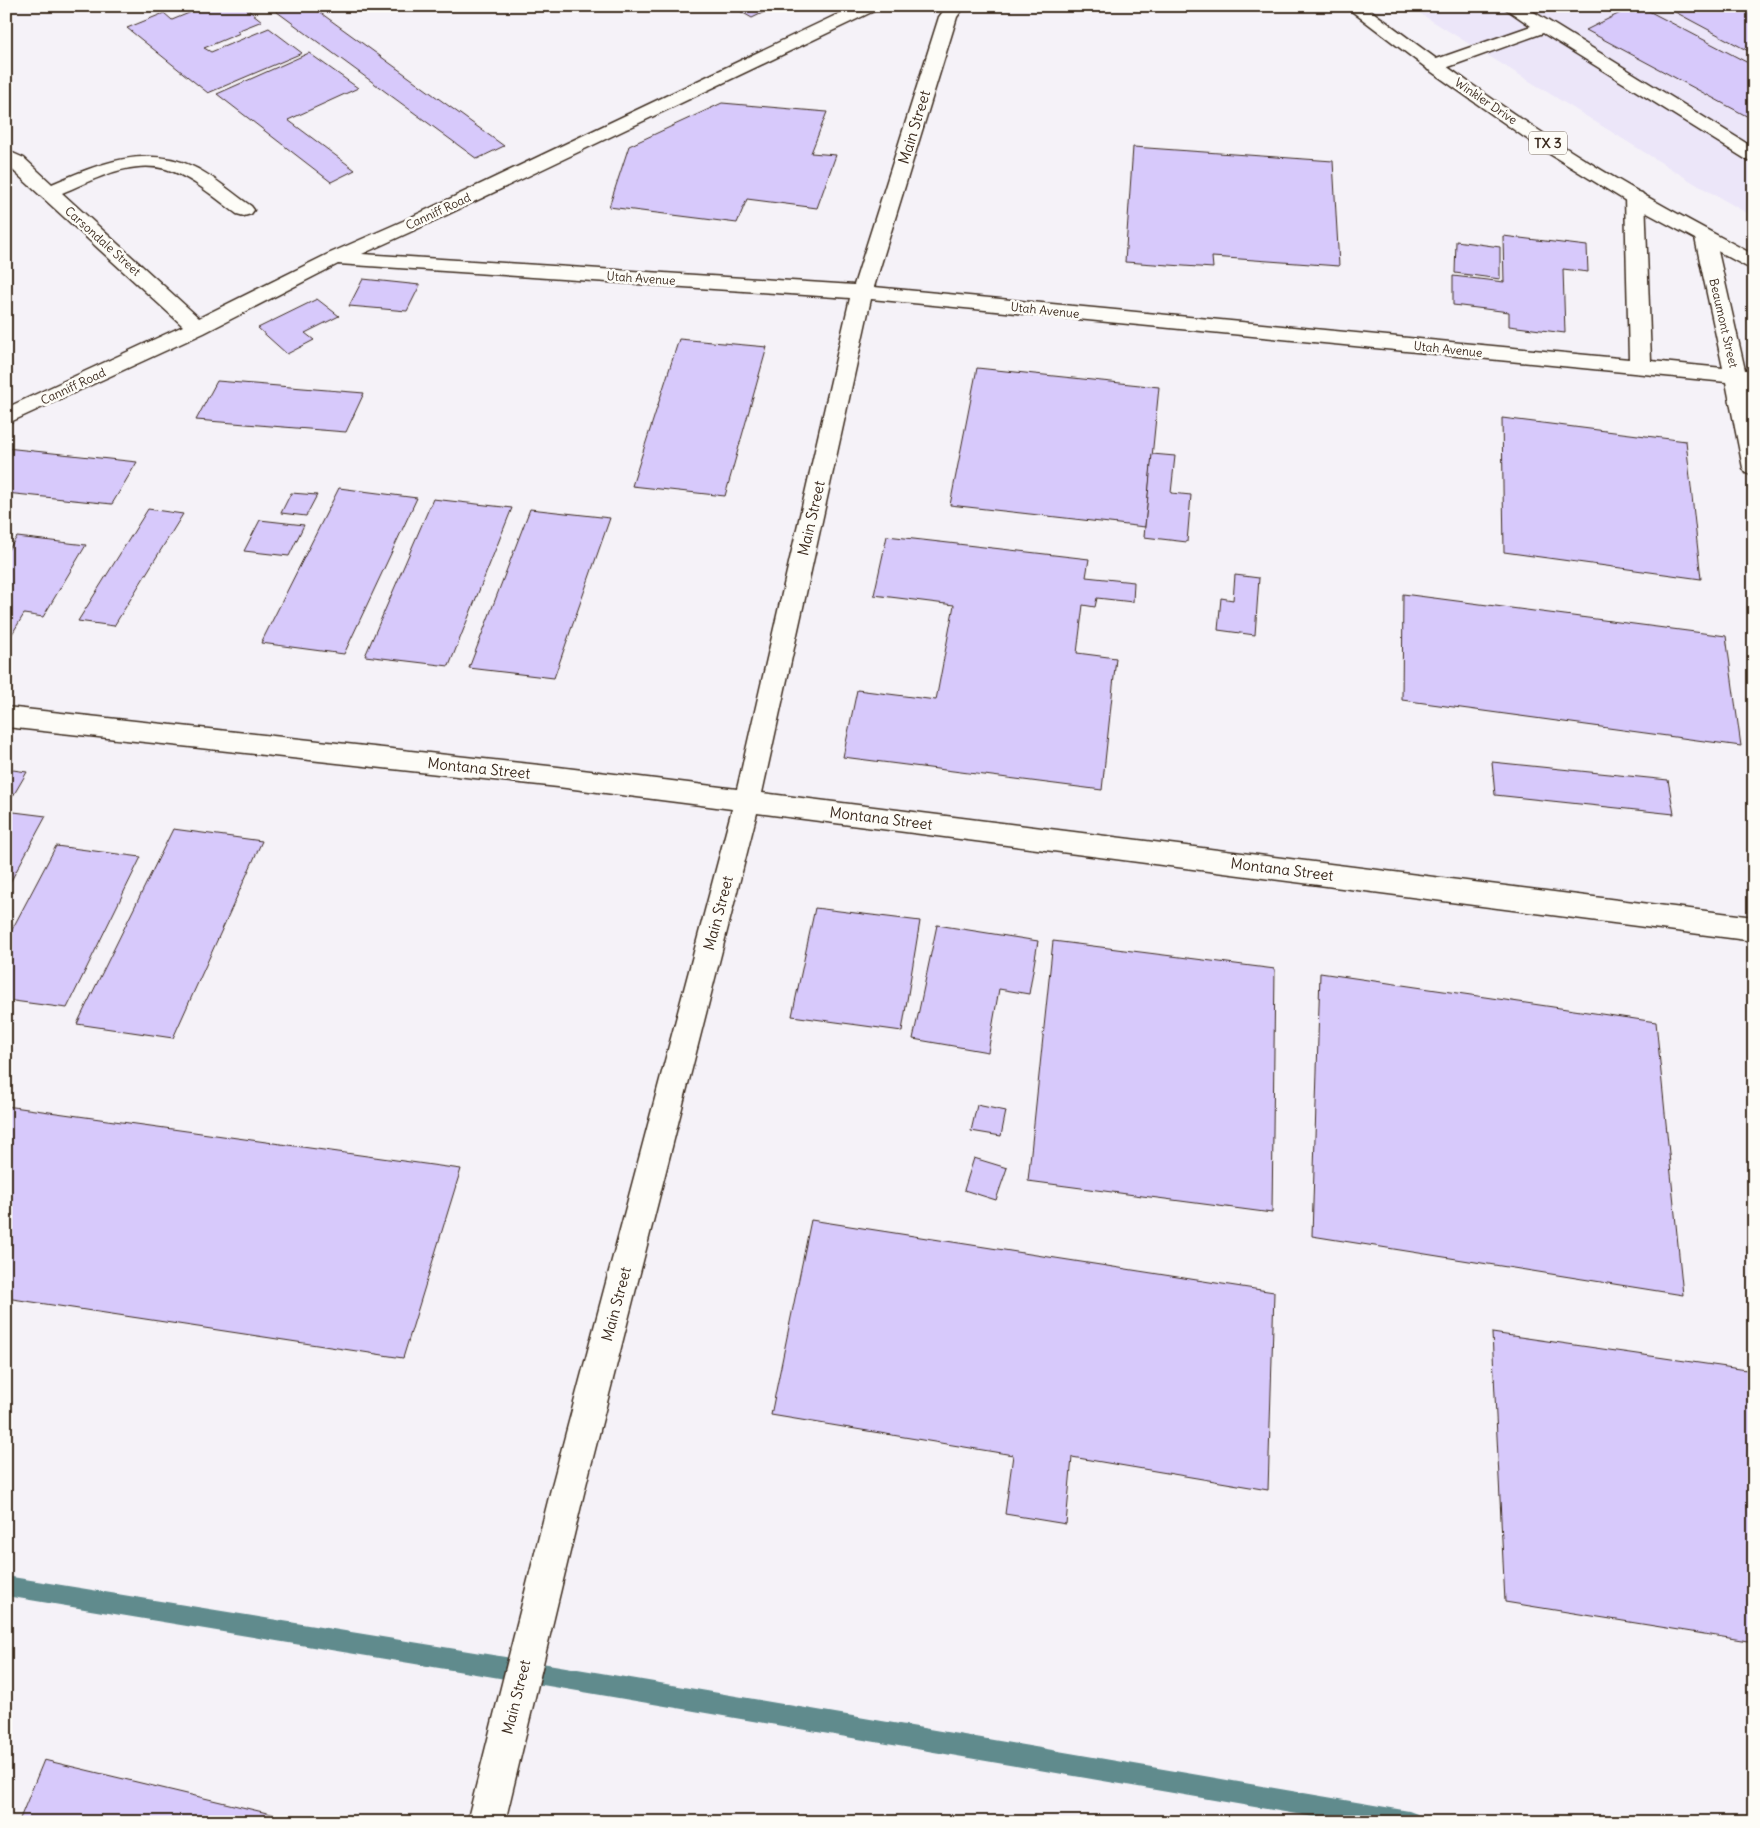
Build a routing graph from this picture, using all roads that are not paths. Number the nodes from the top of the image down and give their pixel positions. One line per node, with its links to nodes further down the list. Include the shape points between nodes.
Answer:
1 (870, 6): 13 (street, Canniff Road)
2 (956, 6): 15 (street, Main Street, via 948,17)
3 (1354, 6): 6 (street, Winkler Drive / TX 3)
4 (1511, 6): 5 (street)
5 (1544, 28): 6 (street); 8 (street)
6 (1434, 66): 10 (street, Winkler Drive / TX 3, via 1574,161)
7 (6, 156): 9 (street, Carsondale Street)
8 (1754, 156)
9 (49, 192): 11 (street, via 113,166 140,160 166,162 187,170); 16 (street, Carsondale Street)
10 (1635, 197): 12 (street, Winkler Drive / TX 3); 17 (street)
11 (244, 210)
12 (1705, 238): 14 (street, Winkler Drive / TX 3); 18 (street, Beaumont Street)
13 (335, 258): 15 (street, Utah Avenue); 16 (street, Canniff Road)
14 (1754, 263)
15 (862, 292): 17 (street, Utah Avenue); 22 (street, Main Street)
16 (197, 328): 19 (street, Canniff Road)
17 (1640, 367): 18 (street, Utah Avenue)
18 (1745, 378): 20 (street, Beaumont Street)
19 (6, 417)
20 (1754, 468)
21 (6, 717): 22 (street, Montana Street, via 558,777)
22 (747, 802): 23 (street, Montana Street); 24 (street, Main Street, via 545,1578)
23 (1754, 929)
24 (486, 1822)

